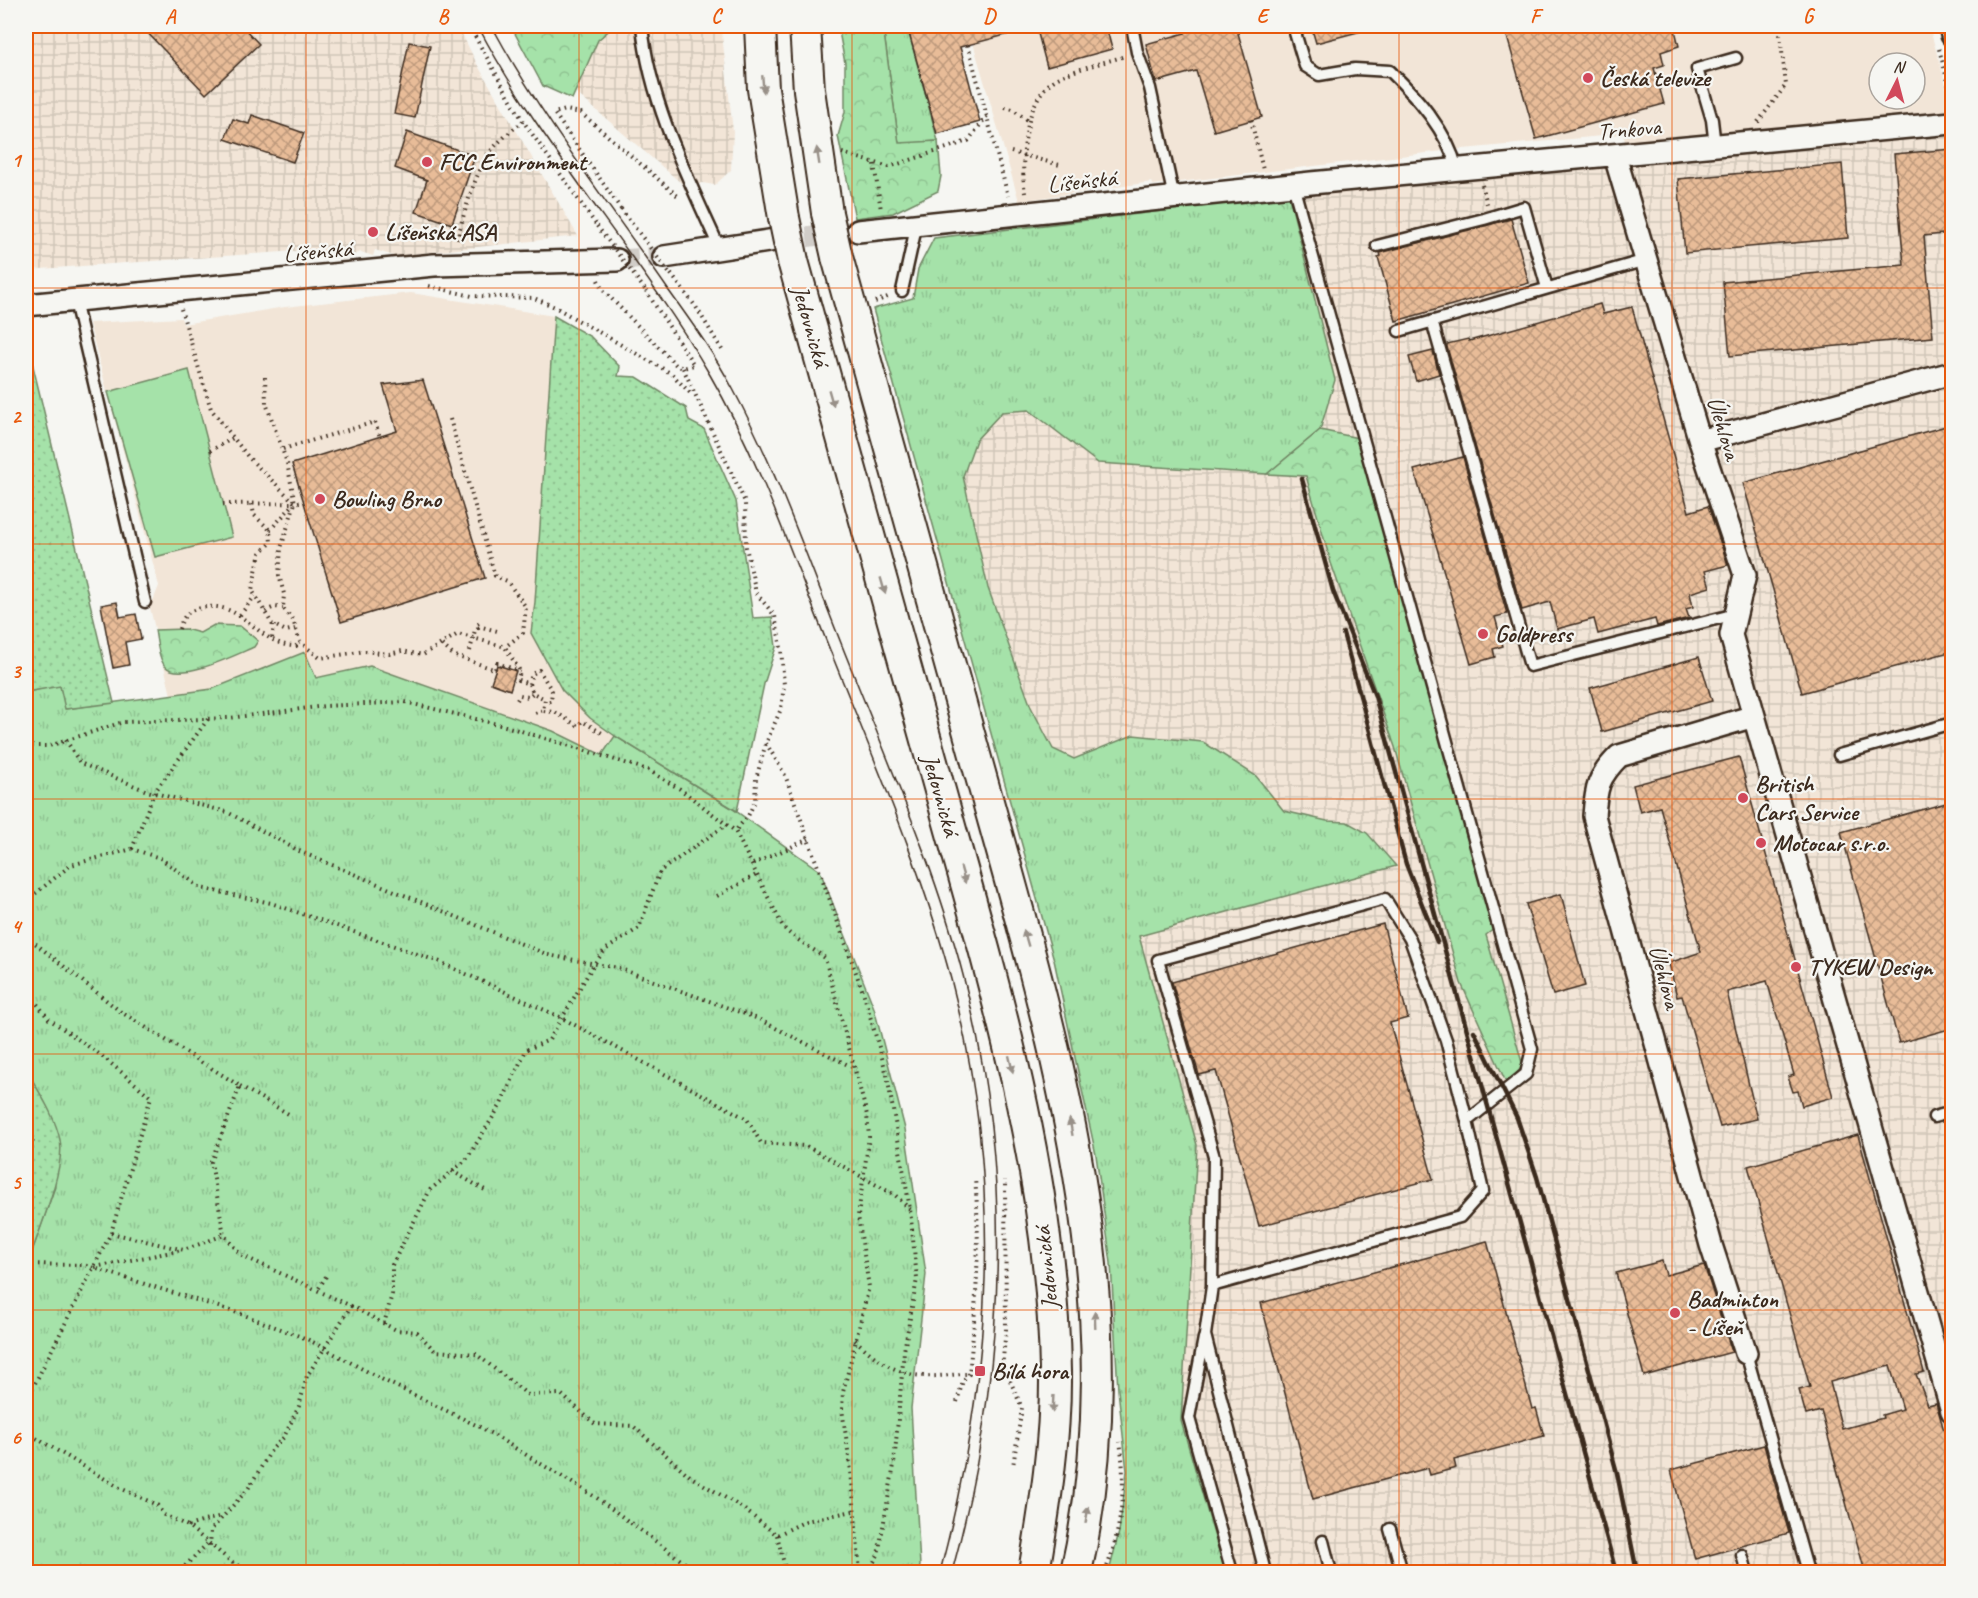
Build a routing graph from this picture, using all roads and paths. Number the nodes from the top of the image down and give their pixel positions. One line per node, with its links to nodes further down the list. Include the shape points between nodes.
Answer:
1 (469, 26): 16 (path)
2 (642, 26): 32 (lane, via 664,121)
3 (759, 26): 37 (main road, Jedovnická, one-way to 37)
4 (805, 26): 170 (main road, Jedovnická, one-way to 4, bridge, via 1092,1470 1096,1370 1090,1254 1070,1117 1032,960 837,257 809,90)
5 (1132, 26): 11 (lane)
6 (1293, 26): 27 (lane, via 1305,66 1319,75 1355,69 1390,71 1439,131 1452,150)
7 (1779, 26): 19 (path, via 1786,85)
8 (1950, 26): 9 (street)
9 (1946, 41): 13 (path)
10 (968, 45): 15 (path)
11 (1137, 51): 17 (path, via 1057,78 1040,95); 30 (lane, via 1150,88)
12 (1736, 58): 20 (lane, via 1697,69 1712,120)
13 (1953, 97)
14 (1005, 107): 17 (path)
15 (987, 116): 25 (path, via 968,141 889,167); 31 (path)
16 (523, 121): 36 (path, via 492,149 483,163); 53 (path, bridge, via 646,291 694,365)
17 (1029, 122): 23 (path)
18 (1953, 123): 20 (street, Trnkova)
19 (1755, 125)
20 (1714, 146): 24 (street, Trnkova)
21 (836, 152): 25 (path)
22 (1011, 152): 23 (path)
23 (1024, 153): 26 (path); 29 (path)
24 (1615, 156): 27 (street, Trnkova); 40 (street, Úlehlova)
25 (874, 164): 33 (path)
26 (1060, 165)
27 (1458, 169): 28 (street, Trnkova)
28 (1302, 184): 30 (street, Líšeňská); 124 (lane, via 1532,1049 1526,1074)
29 (1025, 197)
30 (1174, 198): 34 (street, Líšeňská)
31 (1011, 205)
32 (701, 207): 39 (lane); 42 (path, bridge, via 690,210 581,112 554,113 621,209)
33 (884, 219)
34 (917, 223): 35 (street, Líšeňská); 45 (lane)
35 (858, 231)
36 (458, 240)
37 (784, 240): 39 (street); 169 (main road, Jedovnická, one-way to 169, via 989,967 1027,1133 1048,1262 1055,1372 1047,1493)
38 (1377, 246): 44 (lane, via 1524,207)
39 (720, 249): 42 (street)
40 (1646, 260): 44 (lane); 60 (street, Úlehlova)
41 (607, 261): 43 (street, Líšeňská); 53 (path, via 598,277 602,289)
42 (667, 265): 52 (path)
43 (420, 267): 46 (street, Líšeňská); 56 (path, via 422,284 437,289 472,296 534,298 555,307 672,374)
44 (1547, 288): 50 (lane)
45 (902, 291): 47 (path)
46 (75, 301): 48 (street, Líšeňská); 71 (lane)
47 (868, 304)
48 (26, 305)
49 (181, 308): 58 (path, via 211,409)
50 (1432, 321): 51 (lane); 74 (lane, via 1530,666)
51 (1399, 331)
52 (724, 353)
53 (683, 368): 56 (path)
54 (1953, 374): 60 (street)
55 (265, 376): 61 (path, via 266,403)
56 (695, 397): 102 (path, via 745,502 746,547 756,593 775,616 784,686 781,709)
57 (450, 419): 86 (path, via 495,576 507,581 526,607 523,633)
58 (235, 437): 62 (path); 64 (path, via 249,458)
59 (380, 437): 61 (path, via 375,422)
60 (1700, 441): 74 (street, Úlehlova, via 1745,575)
61 (283, 449): 64 (path)
62 (210, 451)
63 (303, 501): 64 (path)
64 (295, 503): 66 (path); 67 (path); 69 (path)
65 (223, 504): 66 (path)
66 (252, 504): 67 (path, via 254,515)
67 (270, 530): 68 (path)
68 (271, 543): 69 (path); 70 (path, via 263,548 258,560 251,586)
69 (281, 548): 72 (path)
70 (255, 596): 73 (path); 75 (path)
71 (145, 602)
72 (283, 608): 73 (path); 80 (path)
73 (265, 611): 77 (path)
74 (1736, 614): 97 (street, Úlehlova, via 1731,635)
75 (240, 615): 78 (path, via 221,606 208,606 184,615); 82 (path)
76 (482, 622): 79 (path, via 477,624)
77 (274, 626): 80 (path, via 286,631); 82 (path)
78 (179, 628)
79 (478, 628): 81 (path); 83 (path)
80 (296, 629): 84 (path)
81 (501, 632)
82 (272, 638): 84 (path, via 283,645 296,646)
83 (474, 638): 85 (path, via 458,634); 86 (path); 87 (path)
84 (300, 642): 88 (path)
85 (442, 645): 88 (path, via 423,654 365,651); 90 (path, via 453,655 495,670 497,663)
86 (505, 647): 90 (path)
87 (470, 651)
88 (320, 658): 89 (path)
89 (321, 666)
90 (520, 671): 91 (path, via 516,678)
91 (529, 684): 92 (path); 94 (path, via 532,674 539,670 552,691 551,700)
92 (533, 693): 93 (path, via 528,697 519,694); 94 (path)
93 (517, 700)
94 (546, 702): 95 (path)
95 (543, 710): 96 (path); 100 (path, via 555,712 578,726 582,721)
96 (535, 712)
97 (1754, 716): 145 (street, Úlehlova, via 1619,756 1603,772 1596,790 1594,816 1711,1245); 152 (street, Úlehlova)
98 (208, 719): 101 (path, via 123,722); 105 (path); 106 (path, via 405,702 505,726 648,770)
99 (1953, 723): 104 (lane)
100 (603, 734)
101 (66, 741): 103 (path); 105 (path, via 80,763)
102 (766, 743): 107 (path, via 756,779 755,801); 108 (path, via 785,775)
103 (26, 746)
104 (1839, 755)
105 (154, 793): 109 (path); 115 (path, via 227,812 301,852 458,919 548,955)
106 (726, 825): 107 (path); 115 (path, via 660,871 639,928 605,950)
107 (735, 831): 110 (path)
108 (809, 839): 110 (path); 131 (path, via 864,995 887,1075)
109 (132, 849): 113 (path, via 71,865); 117 (path, via 160,858 201,888 271,903 440,962)
110 (753, 864): 111 (path)
111 (758, 874): 112 (path); 118 (path, via 783,927 825,958)
112 (717, 896)
113 (26, 901)
114 (26, 936): 119 (path, via 121,1012)
115 (594, 964): 117 (path); 118 (path, via 618,968 756,1018)
116 (26, 990): 132 (path, via 49,1019 151,1097)
117 (562, 1018): 125 (path, via 549,1041 526,1050 500,1106 466,1160); 127 (path, via 747,1119 761,1143 806,1146)
118 (856, 1069): 127 (path, via 869,1137)
119 (240, 1086): 121 (path); 133 (path, via 211,1162)
120 (1953, 1112): 122 (lane)
121 (292, 1116)
122 (1934, 1117)
123 (26, 1118): 126 (path, via 33,1139)
124 (1467, 1121): 138 (lane, via 1483,1191 1460,1217); 138 (lane, via 1446,1041 1410,939 1385,898 1158,960 1214,1157)
125 (452, 1171): 130 (path); 141 (path, via 430,1190 392,1265 392,1294)
126 (26, 1176)
127 (863, 1178): 131 (path, via 896,1195); 143 (path, via 858,1216 869,1287)
128 (975, 1179): 148 (path, via 978,1262)
129 (1005, 1180): 146 (path)
130 (485, 1190)
131 (910, 1209): 147 (path, via 917,1279)
132 (111, 1233): 134 (path); 136 (path)
133 (224, 1235): 134 (path); 139 (path, via 241,1255)
134 (184, 1250): 136 (path)
135 (26, 1264): 136 (path)
136 (94, 1268): 144 (path, via 244,1315); 150 (path)
137 (328, 1273): 139 (path)
138 (1212, 1286): 142 (lane)
139 (319, 1288): 140 (path)
140 (351, 1306): 141 (path); 144 (path)
141 (384, 1324): 159 (path, via 396,1330 417,1332 435,1351 476,1354 528,1395 561,1394 595,1424 633,1426 691,1476)
142 (1205, 1335): 171 (lane, via 1189,1418); 172 (lane)
143 (854, 1340): 147 (path, via 882,1364); 155 (path, via 842,1409)
144 (324, 1348): 156 (path, via 307,1376 284,1437 272,1449 248,1489); 165 (path, via 482,1428 597,1498)
145 (1746, 1353): 176 (lane)
146 (1003, 1363): 149 (path); 154 (path, via 1022,1408)
147 (902, 1373): 148 (path); 168 (path, via 890,1487 878,1555)
148 (969, 1374): 151 (path, via 963,1380)
149 (1001, 1378)
150 (26, 1401)
151 (957, 1402)
152 (1953, 1410)
153 (26, 1432): 157 (path)
154 (1012, 1466)
155 (853, 1511): 159 (path, via 806,1521); 167 (path)
156 (222, 1516): 157 (path); 161 (path, via 210,1530)
157 (188, 1526): 161 (path)
158 (1390, 1528): 174 (lane)
159 (777, 1534): 166 (path)
160 (1323, 1540): 173 (lane)
161 (209, 1545): 163 (path); 164 (path, via 234,1564)
162 (1742, 1556): 175 (lane)
163 (185, 1566)
164 (257, 1572)
165 (697, 1572)
166 (786, 1572)
167 (860, 1572)
168 (868, 1572)
169 (1034, 1572)
170 (1076, 1572)
171 (1232, 1572)
172 (1265, 1572)
173 (1331, 1572)
174 (1402, 1572)
175 (1747, 1572)
176 (1808, 1572)

